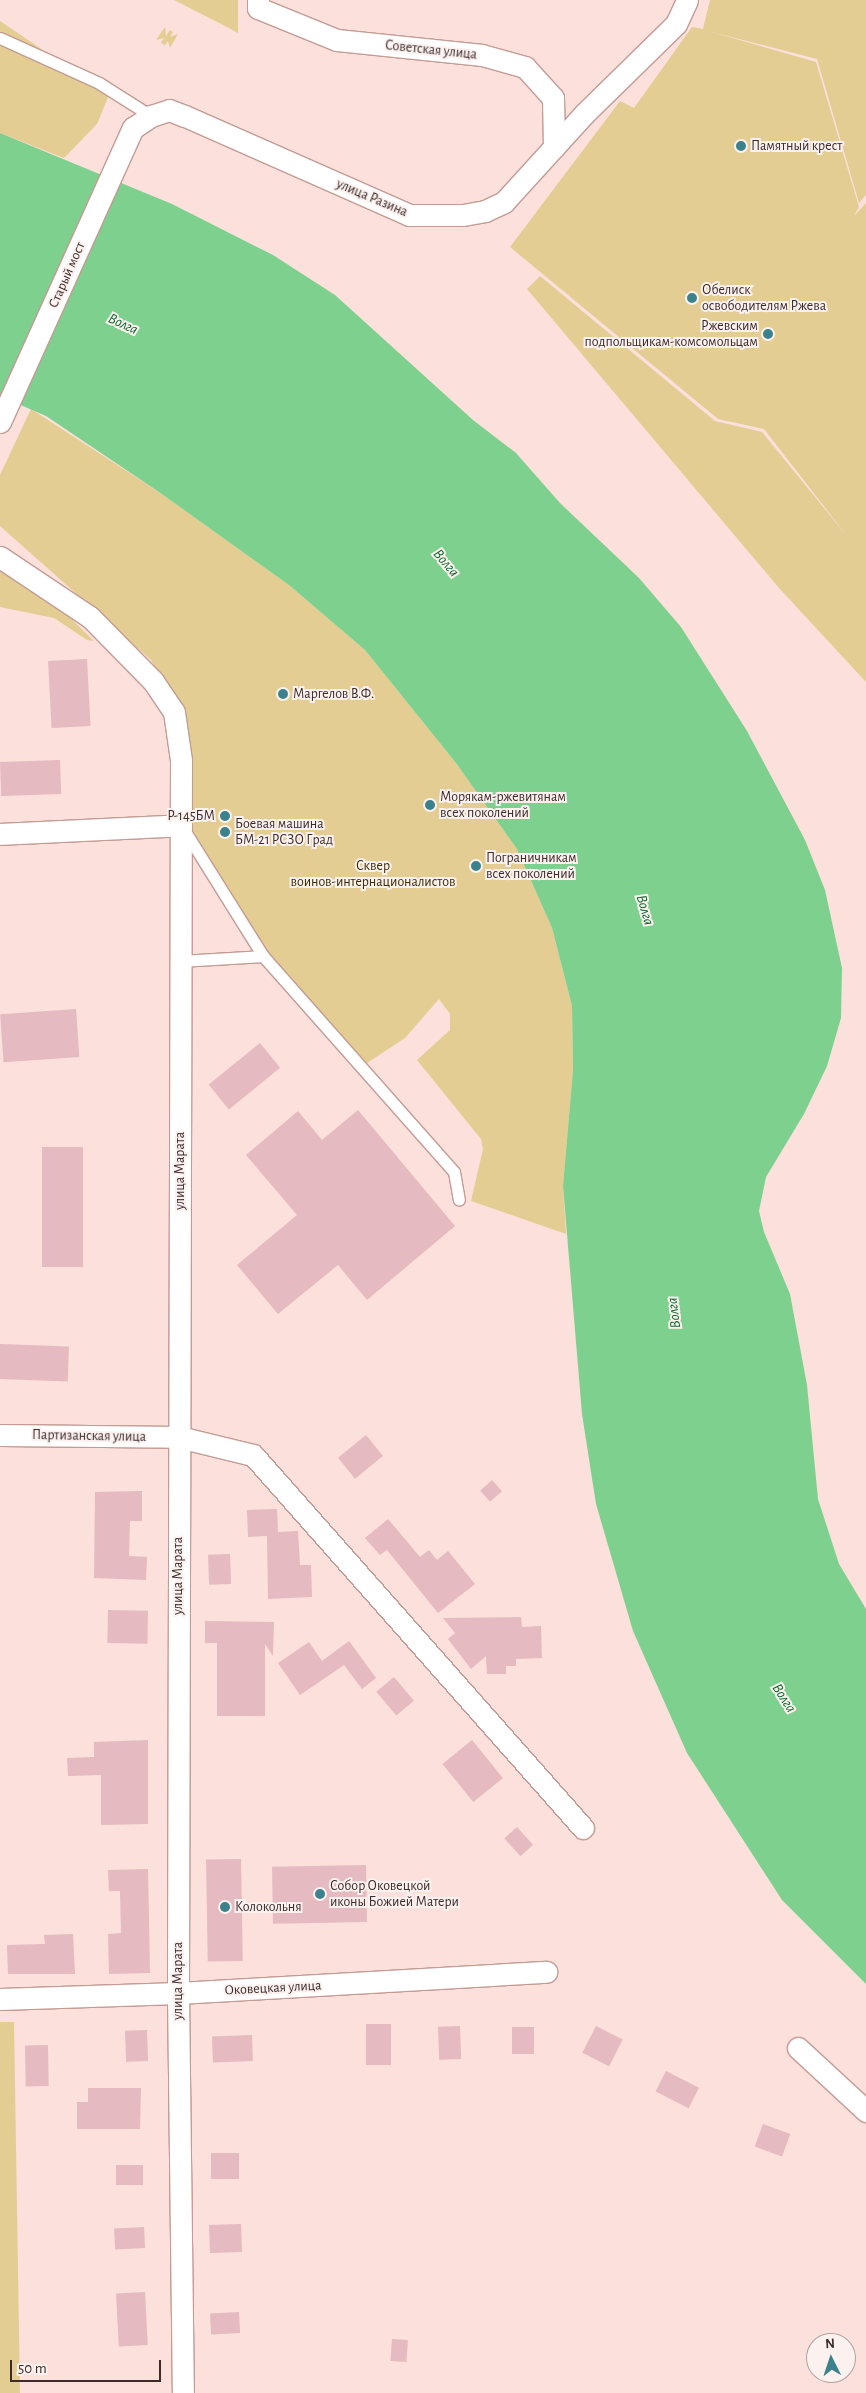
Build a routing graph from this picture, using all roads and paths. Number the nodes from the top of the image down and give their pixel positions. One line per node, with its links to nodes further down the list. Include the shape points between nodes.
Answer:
1 (687, 0): 6 (street, улица Разина, via 676,24)
2 (258, 4): 6 (street, Советская улица, via 337,40 482,55 525,67 553,98)
3 (0, 38): 4 (lane, via 99,83)
4 (151, 116): 5 (street, улица Разина); 6 (street, улица Разина, via 169,110 185,116 409,215 463,215 485,211 504,202)
5 (133, 128): 7 (street, Старый мост)
6 (554, 147)
7 (0, 422)
8 (0, 557): 9 (street, улица Марата, via 90,617 153,681 174,712 181,760)
9 (181, 825): 10 (street); 11 (lane); 12 (street, улица Марата)
10 (0, 834)
11 (263, 956): 12 (lane); 13 (lane, via 454,1172)
12 (180, 961): 15 (street, улица Марата)
13 (459, 1200)
14 (0, 1435): 15 (street, Партизанская улица)
15 (178, 1437): 16 (street, Партизанская улица, via 253,1455); 18 (street, улица Марата)
16 (583, 1828)
17 (546, 1972): 18 (street, Оковецкая улица)
18 (178, 1993): 19 (street, Оковецкая улица); 22 (street, улица Марата)
19 (0, 1999)
20 (798, 2048): 21 (street)
21 (866, 2111)
22 (182, 2393)

